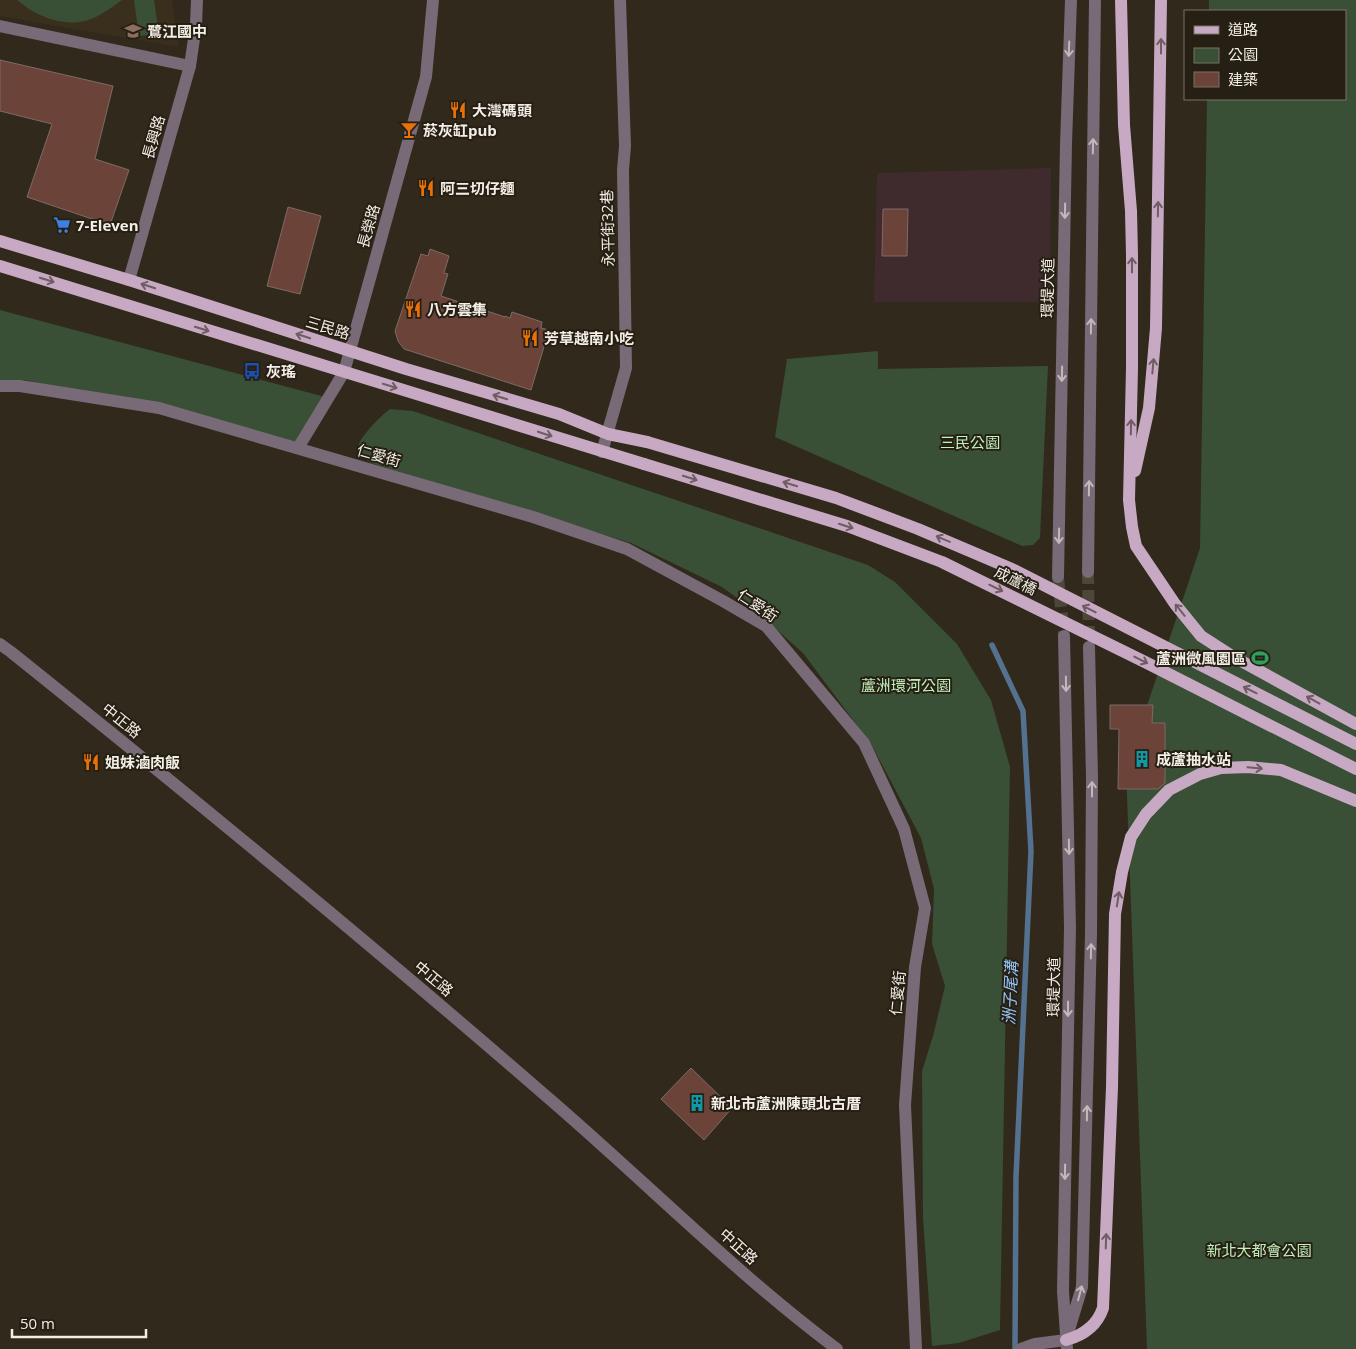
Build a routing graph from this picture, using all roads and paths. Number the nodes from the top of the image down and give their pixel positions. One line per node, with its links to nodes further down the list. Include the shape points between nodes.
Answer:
1 (197, 0): 9 (street, 長興路)
2 (433, 0): 13 (street, 長榮路, via 426,77)
3 (620, 0): 16 (street, 永平街32巷, via 625,146 626,368)
4 (1071, 0): 22 (street, 環堤大道, one-way to 22)
5 (1095, 0): 21 (street, one-way to 5)
6 (1121, 0): 20 (main road, one-way to 6, via 1132,255)
7 (1161, 0): 20 (main road, one-way to 7, via 1149,408 1156,328)
8 (0, 26): 9 (street)
9 (190, 66): 12 (street, 長興路)
10 (0, 241): 12 (main road, 三民路)
11 (0, 266): 14 (main road, one-way to 14)
12 (129, 280): 13 (main road, 三民路, one-way to 12)
13 (349, 351): 14 (street, 長榮路); 16 (main road, 三民路, one-way to 13, via 558,414)
14 (344, 372): 18 (street, 長榮路); 19 (main road, one-way to 19)
15 (0, 386): 18 (street, 仁愛街, via 20,386 159,408)
16 (608, 434): 17 (main road, 三民路); 19 (street, 永平街32巷)
17 (647, 442): 27 (main road, 成蘆橋, one-way to 17, bridge, via 1012,569 836,498)
18 (298, 448): 32 (street, 仁愛街, via 533,517 627,549 766,626 864,743 904,829 925,908 915,967 905,1105)
19 (602, 452): 28 (main road, 成蘆橋, one-way to 28, bridge, via 847,526 942,562)
20 (1129, 500): 26 (main road, one-way to 20, via 1201,636 1136,546)
21 (1088, 572)
22 (1058, 577)
23 (1064, 636): 30 (street, 環堤大道, one-way to 30, via 1070,928 1063,1291)
24 (0, 644): 31 (street, 中正路, via 387,960 585,1129 796,1318)
25 (1089, 647): 30 (street, one-way to 25, via 1082,1288 1091,934)
26 (1356, 724)
27 (1356, 744)
28 (1356, 769)
29 (1356, 801): 30 (main road, one-way to 29, via 1097,1322 1103,1308 1115,914 1131,837 1146,814 1169,790 1200,774 1221,768 1281,770)
30 (1068, 1346): 33 (street, via 1035,1344)
31 (837, 1349)
32 (916, 1349)
33 (1022, 1349)

